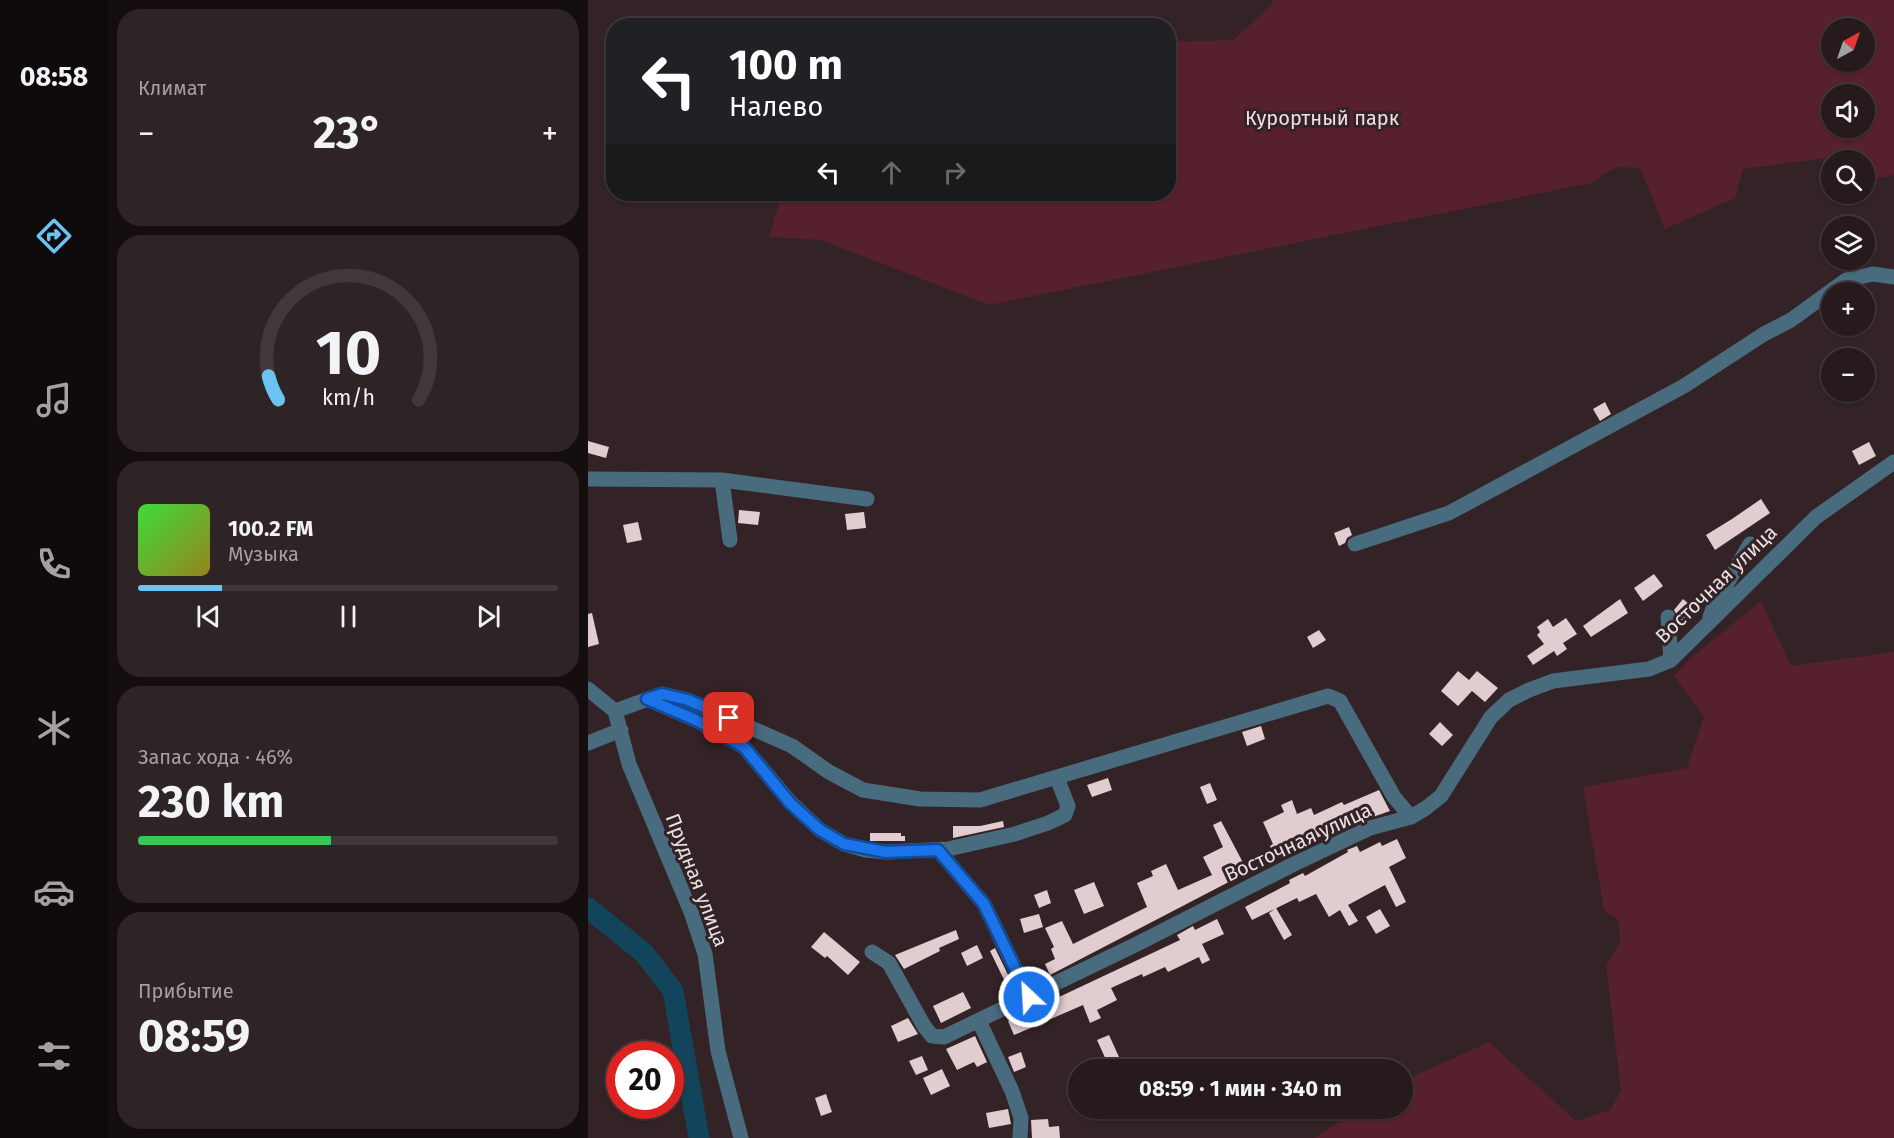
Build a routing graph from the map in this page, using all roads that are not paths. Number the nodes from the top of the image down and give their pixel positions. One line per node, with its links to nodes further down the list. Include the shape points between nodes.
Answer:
1 (1894, 277): 7 (street, via 1873,274 1846,280 1791,320 1684,386 1449,513)
2 (1894, 462): 10 (street, Восточная улица, via 1816,517)
3 (588, 478): 4 (street)
4 (722, 480): 5 (street); 6 (street)
5 (867, 499)
6 (730, 540)
7 (1355, 544)
8 (1750, 544): 10 (street)
9 (1668, 617): 11 (street)
10 (1707, 625): 11 (street, Восточная улица)
11 (1671, 660): 18 (street, Восточная улица, via 1649,669 1553,681 1509,700 1491,717 1441,796)
12 (588, 689): 14 (street)
13 (647, 699): 14 (street); 17 (street, via 662,694 688,700 792,746 863,790 920,799 980,800); 19 (street, via 744,747 791,804 820,830 844,844 886,852)
14 (615, 711): 15 (street, Прудная улица)
15 (621, 730): 16 (street); 23 (street, Прудная улица, via 629,764 705,954 718,1051)
16 (588, 743)
17 (1057, 778): 18 (street, via 1328,696 1340,701 1394,797); 19 (street, via 1068,806 1065,814 1015,834)
18 (1411, 817): 21 (street, Восточная улица, via 1370,828 1302,860)
19 (938, 850): 21 (street, via 984,904)
20 (872, 952): 22 (street, Восточная улица, via 889,963 932,1036 944,1037)
21 (1029, 997): 22 (street, Восточная улица)
22 (979, 1021): 24 (street, via 1012,1091 1021,1118)
23 (741, 1138)
24 (1020, 1138)

